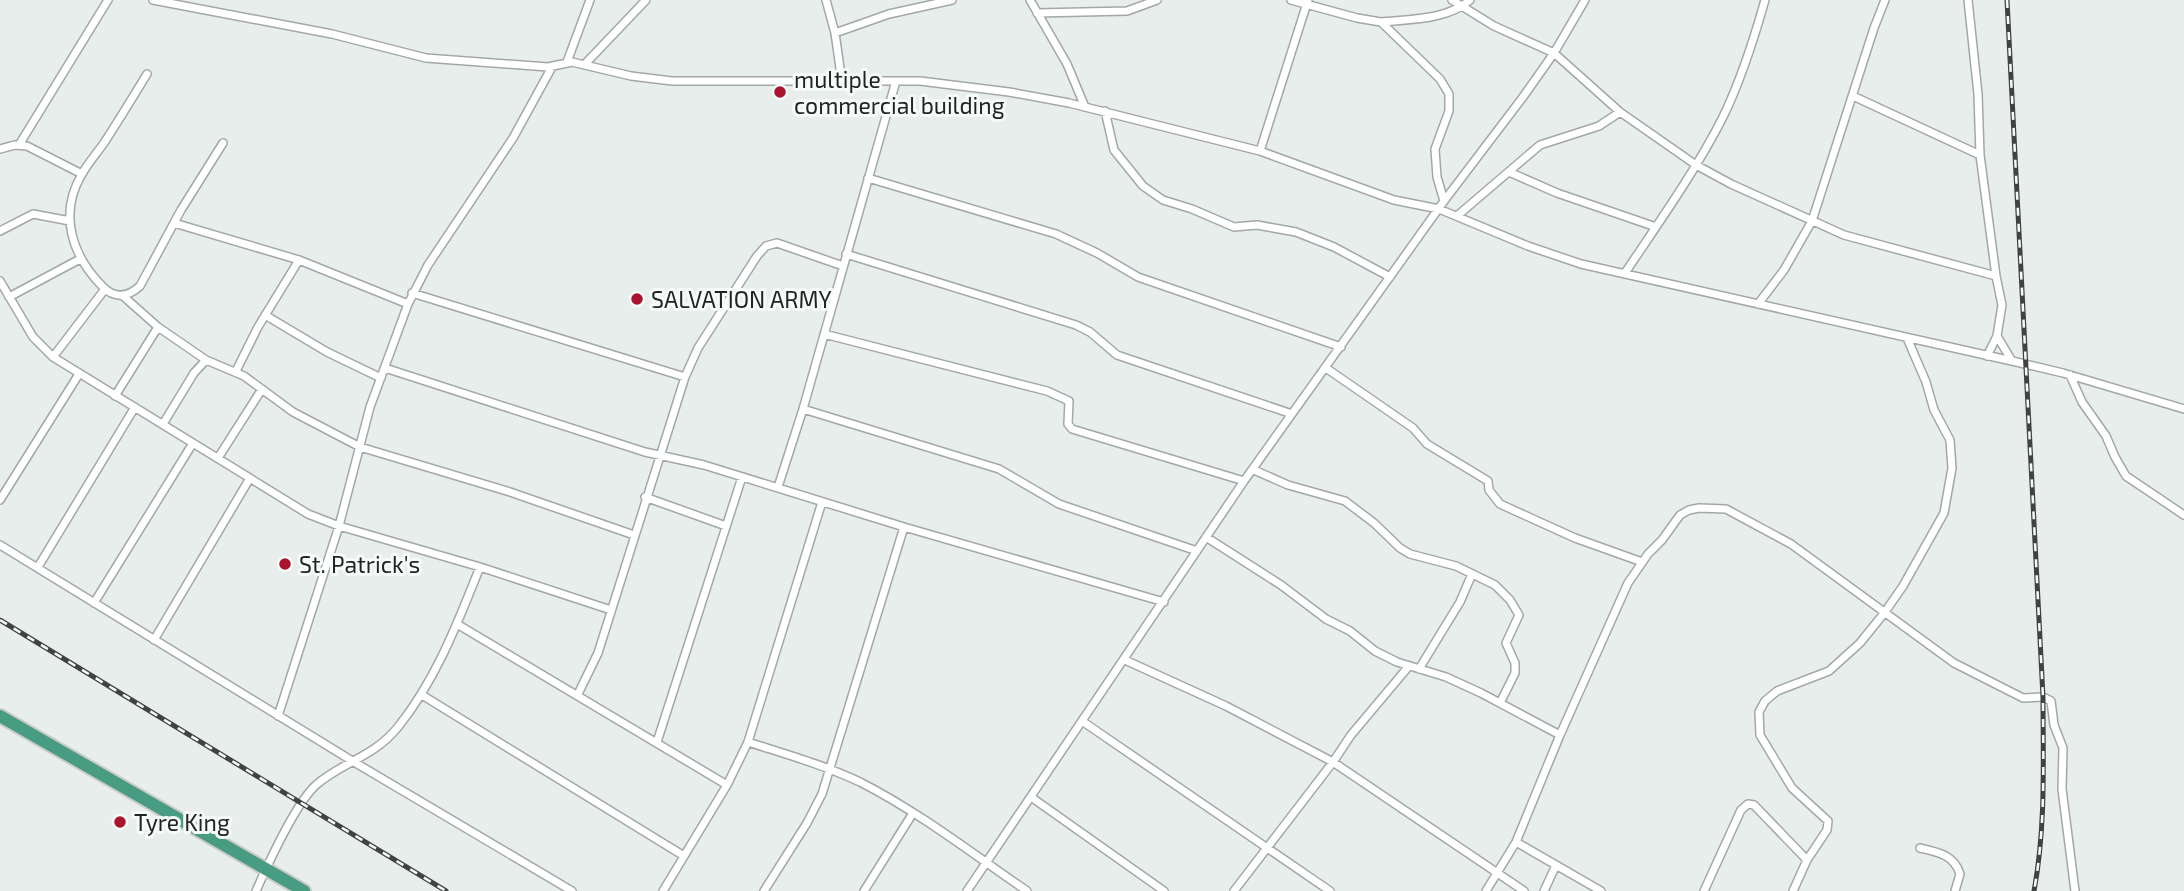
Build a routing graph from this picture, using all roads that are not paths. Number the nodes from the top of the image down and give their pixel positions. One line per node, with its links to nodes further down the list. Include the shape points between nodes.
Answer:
1 (108, 0): 35 (street)
2 (153, 0): 19 (street)
3 (217, 0): 19 (street)
4 (590, 0): 24 (street)
5 (646, 0): 25 (street)
6 (826, 0): 22 (street)
7 (952, 0): 22 (street, via 889,14)
8 (1030, 0): 20 (street)
9 (1157, 0): 20 (street, via 1127,11)
10 (1290, 0): 17 (street)
11 (1452, 0): 18 (street)
12 (1470, 0): 18 (street)
13 (1585, 0): 23 (street)
14 (1765, 0): 39 (street, via 1733,93)
15 (1885, 0): 30 (street)
16 (1968, 0): 38 (street)
17 (1308, 3): 21 (street); 37 (street)
18 (1462, 7): 21 (street, via 1420,19); 23 (street)
19 (211, 10): 26 (street, via 426,58)
20 (1037, 13): 31 (street)
21 (1381, 22): 43 (street, via 1430,68 1449,94 1449,111 1435,149)
22 (835, 33): 29 (street)
23 (1554, 52): 33 (street); 43 (street)
24 (567, 62): 25 (street); 26 (street)
25 (585, 64): 29 (street, via 672,80)
26 (552, 67): 59 (street, via 513,138)
27 (147, 74): 41 (street)
28 (896, 81): 29 (street); 31 (street, via 949,83); 42 (street)
29 (842, 82)
30 (1853, 96): 38 (street); 46 (street)
31 (1086, 107): 32 (street)
32 (1105, 111): 37 (street); 56 (street, via 1114,150 1143,186 1163,200 1234,227 1257,225 1296,232)
33 (1620, 112): 39 (street); 40 (street, via 1599,126 1540,145)
34 (223, 143): 47 (street)
35 (19, 145): 36 (street); 41 (street, via 41,151)
36 (0, 149)
37 (1260, 151): 43 (street, via 1384,197)
38 (1980, 155): 55 (street)
39 (1696, 166): 46 (street); 48 (street)
40 (1509, 172): 44 (street); 48 (street)
41 (82, 174): 45 (street, via 73,192)
42 (868, 178): 50 (street); 69 (street, via 1056,234 1138,277)
43 (1442, 205): 44 (street); 56 (street)
44 (1457, 216): 54 (street, via 1541,251)
45 (69, 221): 49 (street, via 33,214); 51 (street)
46 (1812, 221): 55 (street, via 1844,235); 63 (street)
47 (174, 223): 52 (street); 60 (street, via 140,286)
48 (1656, 227): 54 (street)
49 (0, 231)
50 (846, 254): 53 (street); 86 (street, via 1076,326 1117,355)
51 (80, 259): 58 (street); 61 (street)
52 (299, 260): 62 (street); 64 (street)
53 (843, 266): 66 (street); 79 (street, via 777,243 766,246 698,348)
54 (1625, 273): 63 (street)
55 (1996, 276): 67 (street, via 2002,305)
56 (1390, 277): 69 (street)
57 (0, 281): 61 (street)
58 (105, 289): 60 (street); 71 (street)
59 (412, 293): 62 (street); 79 (street)
60 (123, 296): 65 (street)
61 (9, 298): 71 (street, via 33,337)
62 (408, 304): 74 (street)
63 (1758, 304): 68 (street)
64 (265, 315): 76 (street); 80 (street)
65 (159, 327): 72 (street); 82 (street)
66 (824, 334): 84 (street); 95 (street, via 1047,391 1069,401 1072,429)
67 (1997, 336): 70 (street); 73 (street)
68 (1907, 338): 70 (street); 115 (street, via 1950,440 1952,468 1941,521)
69 (1341, 347): 75 (street)
70 (1987, 355): 73 (street)
71 (53, 357): 77 (street)
72 (206, 360): 76 (street); 87 (street)
73 (2012, 361): 78 (street)
74 (386, 368): 80 (street); 90 (street)
75 (1326, 368): 86 (street); 108 (street, via 1413,428 1427,444 1488,481 1489,491 1500,503 1575,538)
76 (236, 371): 81 (street)
77 (79, 374): 82 (street); 98 (street)
78 (2070, 376): 85 (street); 100 (street, via 2126,476)
79 (685, 377): 90 (street)
80 (381, 378): 89 (street)
81 (262, 389): 89 (street, via 293,412); 91 (street)
82 (115, 396): 83 (street)
83 (135, 407): 87 (street); 109 (street)
84 (803, 409): 96 (street); 107 (street, via 999,469 1059,503)
85 (2184, 409)
86 (1292, 414): 92 (street)
87 (163, 424): 88 (street)
88 (193, 443): 91 (street); 113 (street)
89 (360, 447): 101 (street); 104 (street)
90 (659, 455): 93 (street); 97 (street)
91 (218, 458): 94 (street)
92 (1254, 470): 95 (street); 111 (street, via 1345,502 1410,554 1438,559)
93 (742, 477): 96 (street); 102 (street)
94 (250, 478): 101 (street, via 308,514); 117 (street)
95 (1244, 481): 105 (street)
96 (778, 487): 99 (street)
97 (645, 497): 102 (street); 104 (street)
98 (0, 500)
99 (822, 502): 103 (street); 129 (street)
100 (2184, 515)
101 (339, 526): 110 (street); 125 (street)
102 (726, 526): 128 (street)
103 (904, 527): 112 (street); 132 (street)
104 (634, 535): 114 (street)
105 (1206, 537): 107 (street); 119 (street, via 1375,651)
106 (0, 545): 109 (street)
107 (1197, 551): 112 (street)
108 (1642, 562): 115 (street, via 1680,515 1699,508 1726,509 1791,544); 127 (street, via 1628,583)
109 (38, 567): 113 (street)
110 (480, 567): 114 (street); 116 (street)
111 (1472, 574): 120 (street); 123 (street, via 1495,585 1519,615 1506,643 1515,673)
112 (1164, 602): 118 (street)
113 (94, 603): 117 (street)
114 (611, 610): 121 (street, via 598,653)
115 (1885, 612): 140 (street, via 1836,666 1777,691 1759,712 1760,735 1792,788 1828,821); 163 (street, via 1954,663 2023,698 2051,701 2063,748 2062,789)
116 (457, 624): 121 (street); 122 (street)
117 (153, 640): 125 (street)
118 (1125, 660): 126 (street); 131 (street)
119 (1409, 666): 120 (street); 131 (street)
120 (1419, 669): 123 (street)
121 (578, 694): 128 (street)
122 (422, 695): 130 (street, via 387,739); 139 (street)
123 (1500, 703): 127 (street)
124 (0, 716): 143 (highway)
125 (278, 716): 130 (street)
126 (1082, 721): 134 (street); 137 (street)
127 (1560, 735): 136 (street)
128 (657, 742): 133 (street)
129 (748, 742): 132 (street); 133 (street)
130 (354, 762): 143 (street, via 310,792); 147 (street)
131 (1332, 762): 137 (street); 144 (street)
132 (830, 769): 135 (street); 149 (street, via 814,811)
133 (727, 785): 139 (street)
134 (1031, 797): 141 (street); 153 (street)
135 (913, 813): 141 (street); 150 (street)
136 (1516, 842): 142 (street); 144 (street)
137 (1266, 847): 154 (street); 155 (street)
138 (1920, 848): 162 (street, via 1954,862 1960,874)
139 (684, 856): 148 (street)
140 (1807, 860): 160 (street, via 1748,803); 161 (street)
141 (986, 862): 151 (street); 152 (street)
142 (1556, 864): 158 (street); 159 (street)
143 (265, 868): 145 (street); 146 (highway)
144 (1499, 873): 156 (street); 157 (street)
145 (256, 891)
146 (304, 891)
147 (572, 891)
148 (663, 891)
149 (764, 891)
150 (864, 891)
151 (967, 891)
152 (1027, 891)
153 (1164, 891)
154 (1234, 891)
155 (1330, 891)
156 (1486, 891)
157 (1524, 891)
158 (1544, 891)
159 (1601, 891)
160 (1704, 891)
161 (1793, 891)
162 (1955, 891)
163 (2075, 891)

